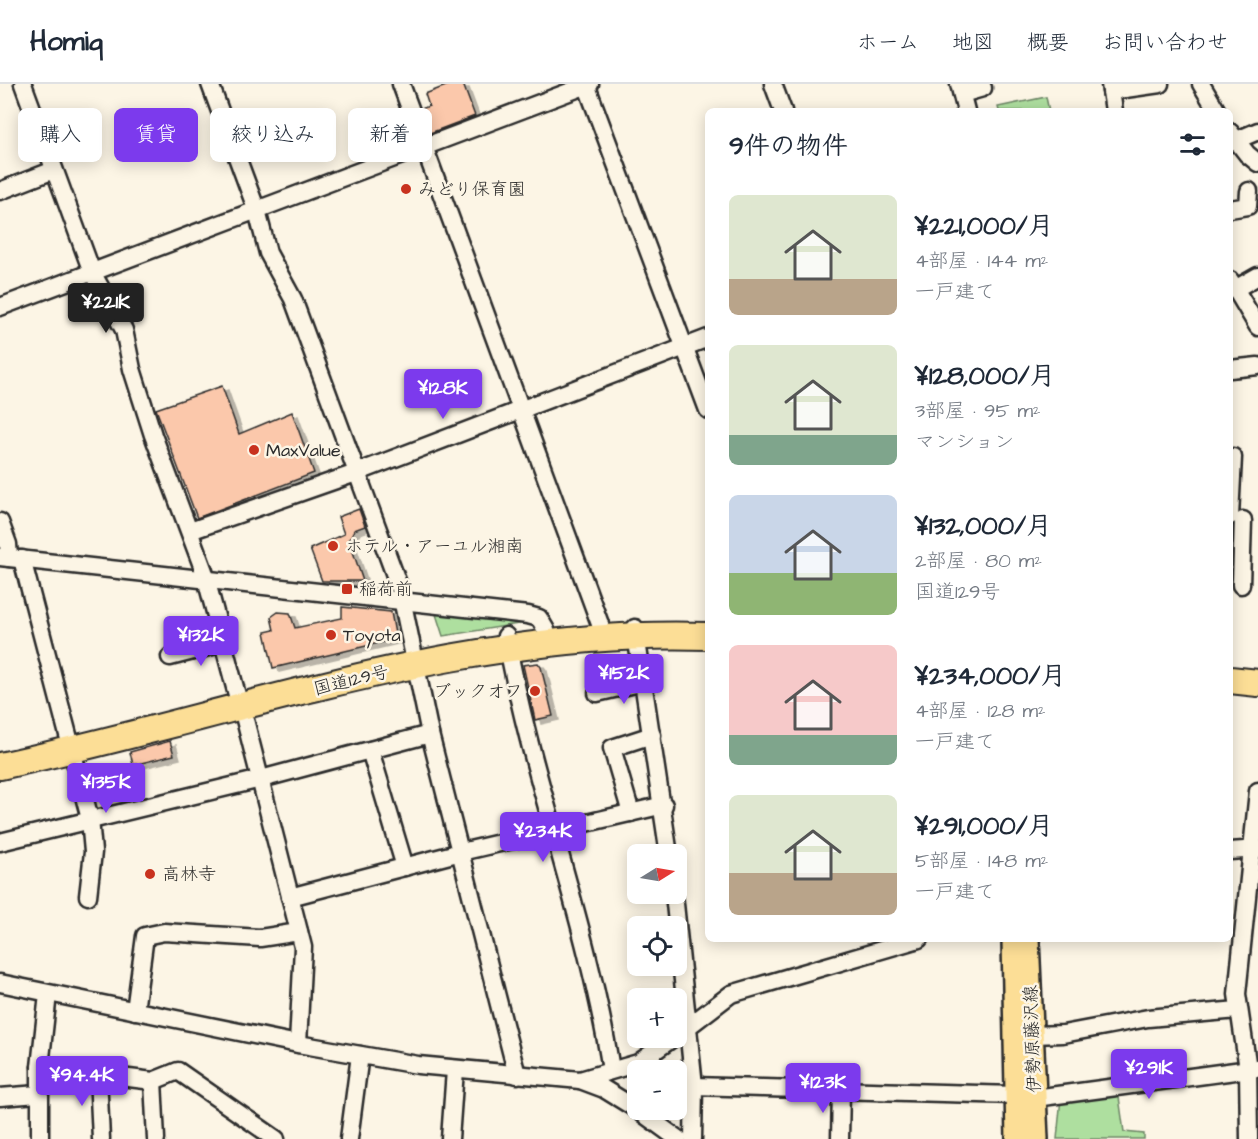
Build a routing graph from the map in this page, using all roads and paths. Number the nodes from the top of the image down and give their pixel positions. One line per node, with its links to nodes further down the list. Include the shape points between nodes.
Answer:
1 (22, 84): 25 (street)
2 (210, 84): 29 (street)
3 (401, 84): 12 (street)
4 (587, 84): 21 (street); 36 (street)
5 (773, 84): 13 (street)
6 (1160, 84): 10 (street)
7 (1200, 84): 16 (street)
8 (1211, 84): 17 (street)
9 (983, 88): 11 (street)
10 (1110, 88): 15 (street)
11 (960, 89): 14 (street)
12 (410, 108)
13 (782, 108)
14 (965, 108)
15 (1113, 108)
16 (1215, 108)
17 (1216, 108)
18 (1258, 131): 19 (street)
19 (1233, 138)
20 (1233, 139): 24 (street)
21 (432, 143)
22 (384, 162): 29 (street)
23 (431, 162): 40 (street)
24 (1258, 164)
25 (54, 170): 26 (street); 30 (street)
26 (0, 191)
27 (1249, 191): 28 (street, via 1248,206)
28 (1233, 208)
29 (257, 211): 30 (street); 42 (street, via 268,253 293,299)
30 (92, 272): 33 (street); 45 (street, via 123,330 153,435)
31 (1258, 276): 32 (street)
32 (1233, 285): 34 (street)
33 (0, 307)
34 (1258, 327)
35 (705, 339): 36 (street)
36 (684, 348): 39 (street); 40 (street)
37 (1258, 366): 38 (street)
38 (1233, 369)
39 (705, 402)
40 (520, 408): 42 (street); 50 (street)
41 (1233, 457): 43 (street)
42 (356, 473): 45 (street); 49 (street)
43 (1240, 519): 48 (street)
44 (0, 522): 46 (street)
45 (190, 531): 47 (street)
46 (10, 558): 47 (street); 68 (street)
47 (207, 579): 49 (street); 55 (street)
48 (1240, 585)
49 (403, 603): 52 (street, via 528,615 538,618); 58 (street)
50 (600, 624): 52 (highway, 国道129号); 53 (highway, 国道129号)
51 (705, 625): 53 (highway, 国道129号)
52 (546, 630): 56 (highway, 国道129号)
53 (635, 630): 54 (highway, 国道129号); 56 (highway, 国道129号, via 553,642); 62 (street)
54 (705, 636)
55 (224, 643): 57 (street); 65 (street)
56 (507, 643): 58 (highway, 国道129号); 77 (street)
57 (170, 657)
58 (415, 658): 65 (highway, 国道129号); 66 (street)
59 (1233, 666): 60 (highway)
60 (1258, 669)
61 (1233, 680): 63 (highway)
62 (644, 682): 64 (street); 67 (street)
63 (1258, 684)
64 (597, 693)
65 (240, 701): 68 (highway, 国道129号); 72 (street)
66 (430, 734): 69 (street); 82 (street)
67 (652, 735): 74 (street); 75 (street, via 612,748)
68 (70, 744): 70 (highway, 国道129号); 71 (highway, 国道129号); 76 (street)
69 (370, 750): 72 (street); 83 (street)
70 (0, 752)
71 (0, 766)
72 (261, 779): 76 (street); 85 (street)
73 (1258, 791): 80 (street)
74 (664, 805): 75 (street); 79 (street)
75 (630, 813): 77 (street)
76 (90, 819): 78 (street); 84 (street, via 93,852)
77 (552, 831): 82 (street); 106 (street, via 605,1031)
78 (0, 842)
79 (668, 844)
80 (1255, 850): 81 (street); 91 (street)
81 (1233, 851)
82 (461, 852): 83 (street); 108 (street)
83 (405, 867): 85 (street)
84 (88, 896)
85 (290, 897): 87 (street)
86 (674, 904): 93 (street)
87 (299, 932): 96 (street, via 260,938 164,932 145,936); 99 (street, via 303,947)
88 (909, 942): 97 (street, via 731,994)
89 (1013, 942): 115 (main road, 伊勢原藤沢線)
90 (1028, 942): 98 (main road, 伊勢原藤沢線)
91 (1250, 955): 95 (street)
92 (0, 982): 94 (street)
93 (678, 988)
94 (48, 994): 96 (street); 103 (street)
95 (1238, 1010): 98 (street); 104 (street)
96 (135, 1011): 99 (street)
97 (687, 1029)
98 (1032, 1035): 115 (main road, 伊勢原藤沢線)
99 (298, 1044): 102 (street)
100 (660, 1048): 106 (street, via 638,1063)
101 (684, 1048): 111 (street)
102 (360, 1055): 105 (street); 122 (street)
103 (40, 1067): 107 (street); 113 (street)
104 (1253, 1069): 115 (street); 129 (street)
105 (454, 1070): 108 (street); 123 (street)
106 (611, 1070): 109 (street)
107 (98, 1074): 110 (street); 119 (street)
108 (517, 1075): 109 (street)
109 (580, 1080): 116 (street)
110 (153, 1081): 120 (street); 121 (street, via 178,1071)
111 (694, 1086): 112 (street); 125 (street)
112 (841, 1090): 115 (street); 126 (street)
113 (38, 1094): 114 (street); 118 (street)
114 (0, 1097)
115 (1025, 1097): 127 (main road, 伊勢原藤沢線); 128 (main road, 伊勢原藤沢線)
116 (627, 1103)
117 (652, 1120): 124 (street)
118 (40, 1139)
119 (100, 1139)
120 (156, 1139)
121 (276, 1139)
122 (349, 1139)
123 (450, 1139)
124 (678, 1139)
125 (693, 1139)
126 (840, 1139)
127 (1017, 1139)
128 (1036, 1139)
129 (1250, 1139)

